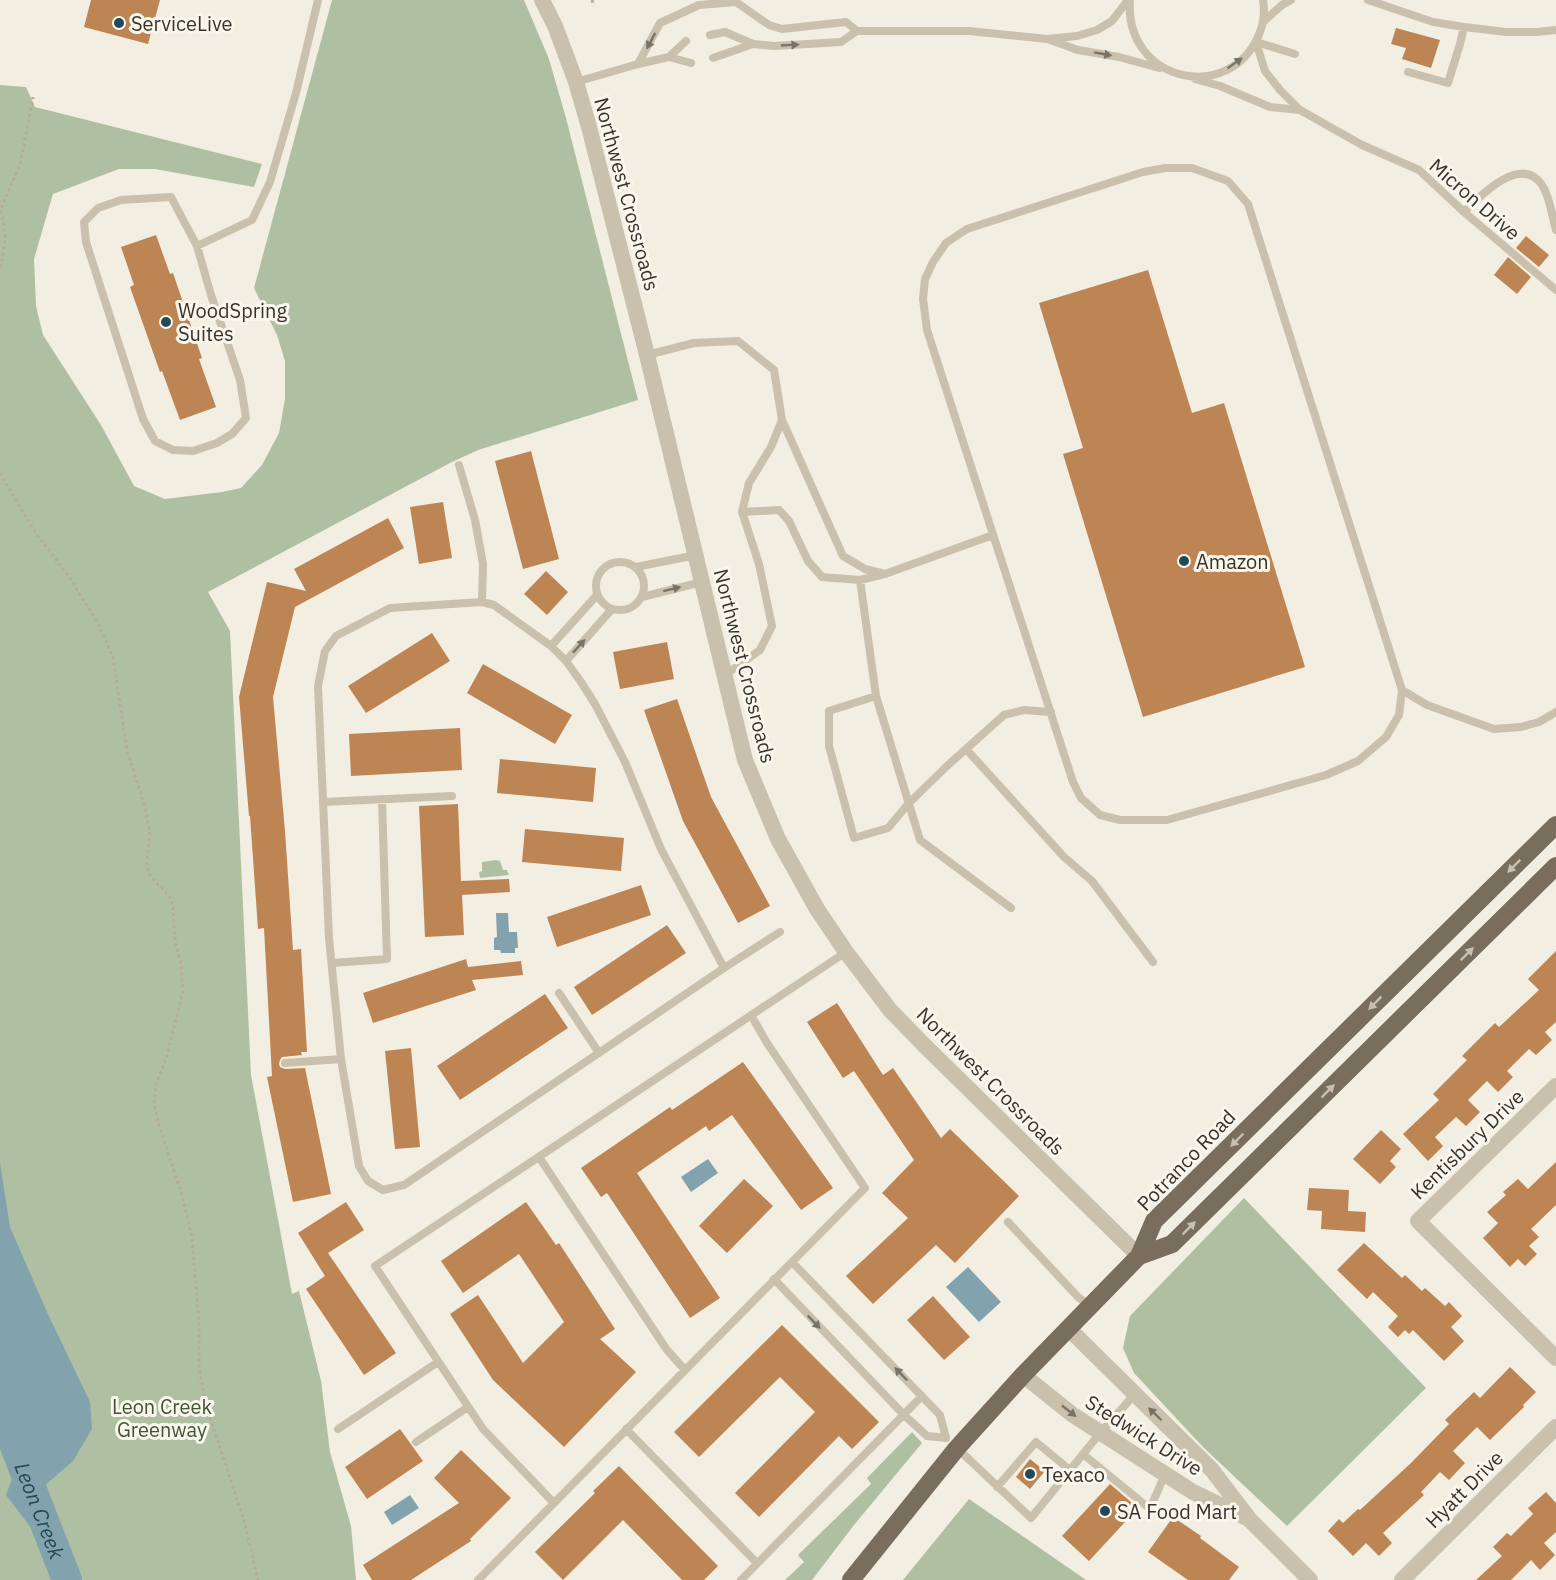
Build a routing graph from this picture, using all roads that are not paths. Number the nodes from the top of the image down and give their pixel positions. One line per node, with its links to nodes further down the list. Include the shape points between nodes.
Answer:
1 (318, 0): 29 (lane, via 270,182 252,220)
2 (542, 0): 25 (street, Northwest Crossroads)
3 (1129, 0): 13 (lane, via 1112,21 1096,30); 22 (lane, via 1133,32 1142,48)
4 (1263, 0): 8 (lane)
5 (1291, 0): 8 (lane)
6 (1368, 0): 9 (lane, via 1433,22)
7 (737, 1): 11 (lane, via 769,25 782,28 846,22); 21 (lane, one-way to 21, via 699,5 660,23)
8 (1263, 22): 15 (lane)
9 (1464, 27): 10 (lane, via 1506,32); 23 (lane, via 1448,83)
10 (1556, 30)
11 (857, 31): 13 (lane, via 969,31); 16 (lane, one-way to 11, via 841,42)
12 (710, 35): 16 (lane, via 725,32)
13 (1047, 39): 22 (lane, one-way to 22)
14 (686, 41): 18 (lane)
15 (1256, 42): 17 (lane); 24 (lane, one-way to 15, via 1202,77 1233,66); 26 (lane, Micron Drive, via 1264,71)
16 (753, 44): 19 (lane)
17 (1294, 54)
18 (669, 57): 20 (lane); 21 (lane)
19 (713, 58)
20 (691, 63)
21 (638, 64): 25 (lane)
22 (1169, 71): 24 (lane, Micron Drive)
23 (1408, 72)
24 (1186, 76): 26 (lane, Micron Drive, via 1270,107)
25 (576, 82): 31 (street, Northwest Crossroads)
26 (1300, 110): 27 (lane, Micron Drive, via 1419,171)
27 (1464, 212): 28 (lane, via 1486,190 1522,173 1534,176 1543,185); 30 (lane, Micron Drive)
28 (1556, 230)
29 (198, 246): 29 (lane, via 240,380 246,418 232,435 217,443 193,451 173,450 155,441 143,419 86,242 84,222 98,208 121,200 171,197)
30 (1556, 290)
31 (647, 355): 32 (lane, via 694,343 738,341 774,370); 36 (street, Northwest Crossroads)
32 (782, 420): 34 (lane, via 749,483); 38 (lane, via 843,556 865,569)
33 (459, 465): 43 (lane, via 483,564)
34 (742, 512): 39 (lane, via 779,510 789,521 808,561 822,577); 47 (lane, via 759,564 772,626 760,650)
35 (993, 535): 38 (lane); 48 (lane, via 927,330 923,299 925,279 933,262 946,243 967,230 1143,172 1192,168 1228,181 1248,204); 50 (lane)
36 (696, 555): 37 (lane); 40 (street, Northwest Crossroads)
37 (636, 567): 41 (lane, via 620,561 604,568 597,577); 42 (lane, via 644,581)
38 (885, 574): 39 (lane)
39 (860, 580): 49 (lane)
40 (702, 582): 42 (lane, one-way to 40); 47 (street, Northwest Crossroads)
41 (597, 595): 44 (lane); 45 (lane)
42 (642, 597): 44 (lane, via 629,608)
43 (482, 602): 45 (lane, via 494,605); 55 (lane, via 390,608 336,636 325,651 318,686)
44 (612, 609): 46 (lane, one-way to 44)
45 (551, 646): 46 (lane)
46 (566, 661): 64 (lane, via 612,735 661,849)
47 (725, 675): 61 (street, Northwest Crossroads, via 745,760 778,839)
48 (1402, 690): 50 (lane, via 1400,715 1386,737 1358,761 1167,820 1120,820 1100,815 1081,798); 51 (lane, via 1427,705 1494,729 1521,727)
49 (876, 696): 56 (lane); 56 (lane, via 829,711 829,746 854,838 888,828)
50 (1050, 712): 52 (lane, via 1024,710 1004,715)
51 (1556, 712)
52 (966, 749): 56 (lane); 62 (lane, via 1064,857 1092,881)
53 (452, 796): 54 (lane)
54 (382, 800): 55 (lane); 63 (lane, via 387,959)
55 (323, 802): 63 (lane)
56 (909, 803): 59 (lane, via 921,840)
57 (1556, 825): 73 (main road, Potranco Road, one-way to 73, via 1154,1221)
58 (1556, 866): 73 (main road, one-way to 58, via 1172,1244)
59 (1011, 908)
60 (780, 932): 64 (lane)
61 (846, 952): 66 (lane); 73 (street, Northwest Crossroads, via 923,1044)
62 (1153, 962)
63 (332, 963): 68 (lane)
64 (724, 968): 67 (lane)
65 (559, 993): 67 (lane)
66 (751, 1015): 71 (lane); 74 (lane, via 865,1188)
67 (599, 1053): 68 (lane, via 404,1185 383,1190 368,1181 359,1166)
68 (341, 1059): 69 (lane)
69 (285, 1063)
70 (1556, 1086): 78 (street, Kentisbury Drive, via 1418,1221)
71 (539, 1157): 79 (lane, via 375,1266); 80 (lane, via 667,1350)
72 (1008, 1222): 76 (lane)
73 (1139, 1256): 76 (main road)
74 (792, 1262): 75 (lane); 83 (lane, one-way to 74)
75 (774, 1280): 80 (lane); 85 (lane, one-way to 85)
76 (1090, 1306): 77 (main road)
77 (1068, 1328): 81 (main road); 82 (street, Stedwick Drive)
78 (1556, 1358)
79 (438, 1362): 84 (lane); 87 (lane)
80 (685, 1370): 88 (lane)
81 (1023, 1375): 89 (street, Stedwick Drive, one-way to 89); 91 (main road)
82 (1134, 1394): 89 (lane); 97 (street, Stedwick Drive, one-way to 82, via 1212,1470)
83 (922, 1396): 85 (lane); 91 (lane, via 940,1415)
84 (468, 1407): 90 (lane); 96 (lane, via 483,1429)
85 (904, 1415): 91 (lane, via 927,1436); 98 (lane)
86 (1556, 1428): 103 (street, Hyatt Drive)
87 (338, 1429)
88 (626, 1429): 96 (lane); 98 (lane)
89 (1101, 1432): 92 (lane); 94 (street, Stedwick Drive)
90 (416, 1442)
91 (952, 1443): 95 (lane); 101 (main road)
92 (1083, 1454): 93 (lane); 94 (lane, via 1150,1509)
93 (1070, 1470): 95 (lane, via 1036,1442); 95 (lane, via 1031,1518)
94 (1165, 1474): 97 (street, Stedwick Drive)
95 (997, 1487)
96 (554, 1502): 99 (lane)
97 (1250, 1520): 102 (street, Stedwick Drive)
98 (757, 1563): 100 (lane)
99 (478, 1580)
100 (741, 1580)
101 (851, 1580)
102 (1310, 1580)
103 (1402, 1580)

